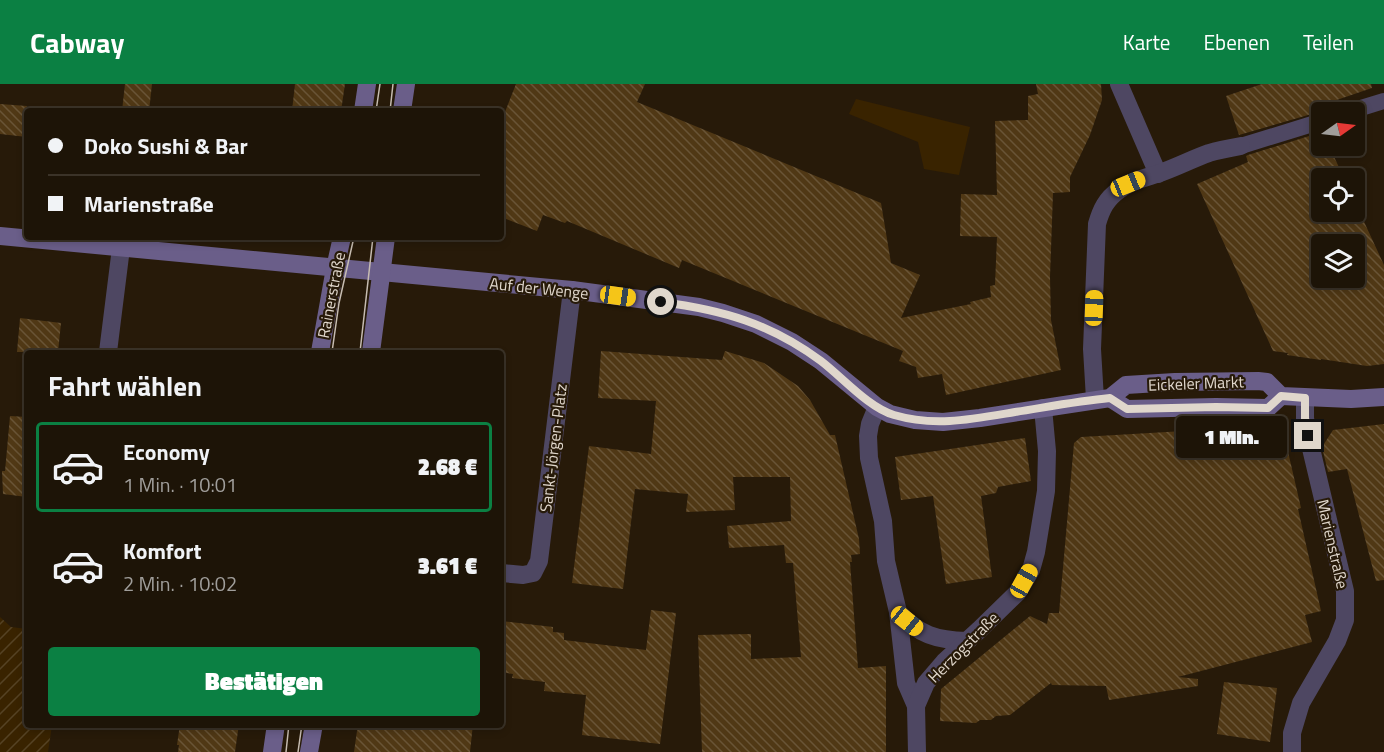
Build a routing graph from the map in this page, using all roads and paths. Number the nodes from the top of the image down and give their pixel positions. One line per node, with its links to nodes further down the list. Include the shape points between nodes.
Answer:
1 (367, 84): 6 (street)
2 (406, 84): 7 (street)
3 (1119, 84): 10 (street)
4 (1384, 101): 5 (lane)
5 (1365, 107)
6 (363, 108)
7 (402, 108)
8 (1311, 124): 9 (lane)
9 (1241, 146): 10 (street, via 1208,153)
10 (1158, 174): 26 (street, via 1117,190 1101,210 1097,224 1092,349)
11 (0, 236): 12 (street, Auf der Wenge)
12 (24, 238)
13 (40, 240): 16 (street, Auf der Wenge)
14 (341, 240): 17 (street, Rainerstraße)
15 (386, 240): 18 (street)
16 (121, 248): 17 (street, Auf der Wenge); 20 (street)
17 (335, 268): 18 (street, Auf der Wenge); 21 (street, Rainerstraße)
18 (382, 273): 19 (street, Auf der Wenge); 22 (street)
19 (572, 290): 27 (street, Auf der Wenge, via 699,307 756,324 821,361); 29 (street, Sankt-Jörgen-Platz, via 539,561 533,573)
20 (108, 350)
21 (320, 350)
22 (371, 350)
23 (1281, 396): 25 (street, Eickeler Markt); 26 (street, Eickeler Markt, via 1268,408 1127,409); 26 (street, Eickeler Markt, via 1267,382 1175,382 1126,385)
24 (1384, 396): 25 (street, Eickeler Markt)
25 (1305, 398): 38 (street, Marienstraße, via 1308,436 1345,591 1345,620 1301,703 1292,733)
26 (1102, 399): 28 (street, Eickeler Markt)
27 (877, 407): 28 (street, Eickeler Markt, via 915,420 943,422); 30 (street, via 868,436 869,458)
28 (1043, 408): 31 (street, Herzogstraße, via 1046,491 1036,552 1018,592)
29 (504, 573)
30 (898, 612): 31 (street, via 933,638); 32 (street, via 906,683)
31 (967, 641): 32 (street, Herzogstraße, via 926,683)
32 (916, 706): 37 (street, Herzogstraße)
33 (275, 728): 35 (street)
34 (313, 728): 36 (street)
35 (272, 752)
36 (309, 752)
37 (917, 752)
38 (1292, 752)

